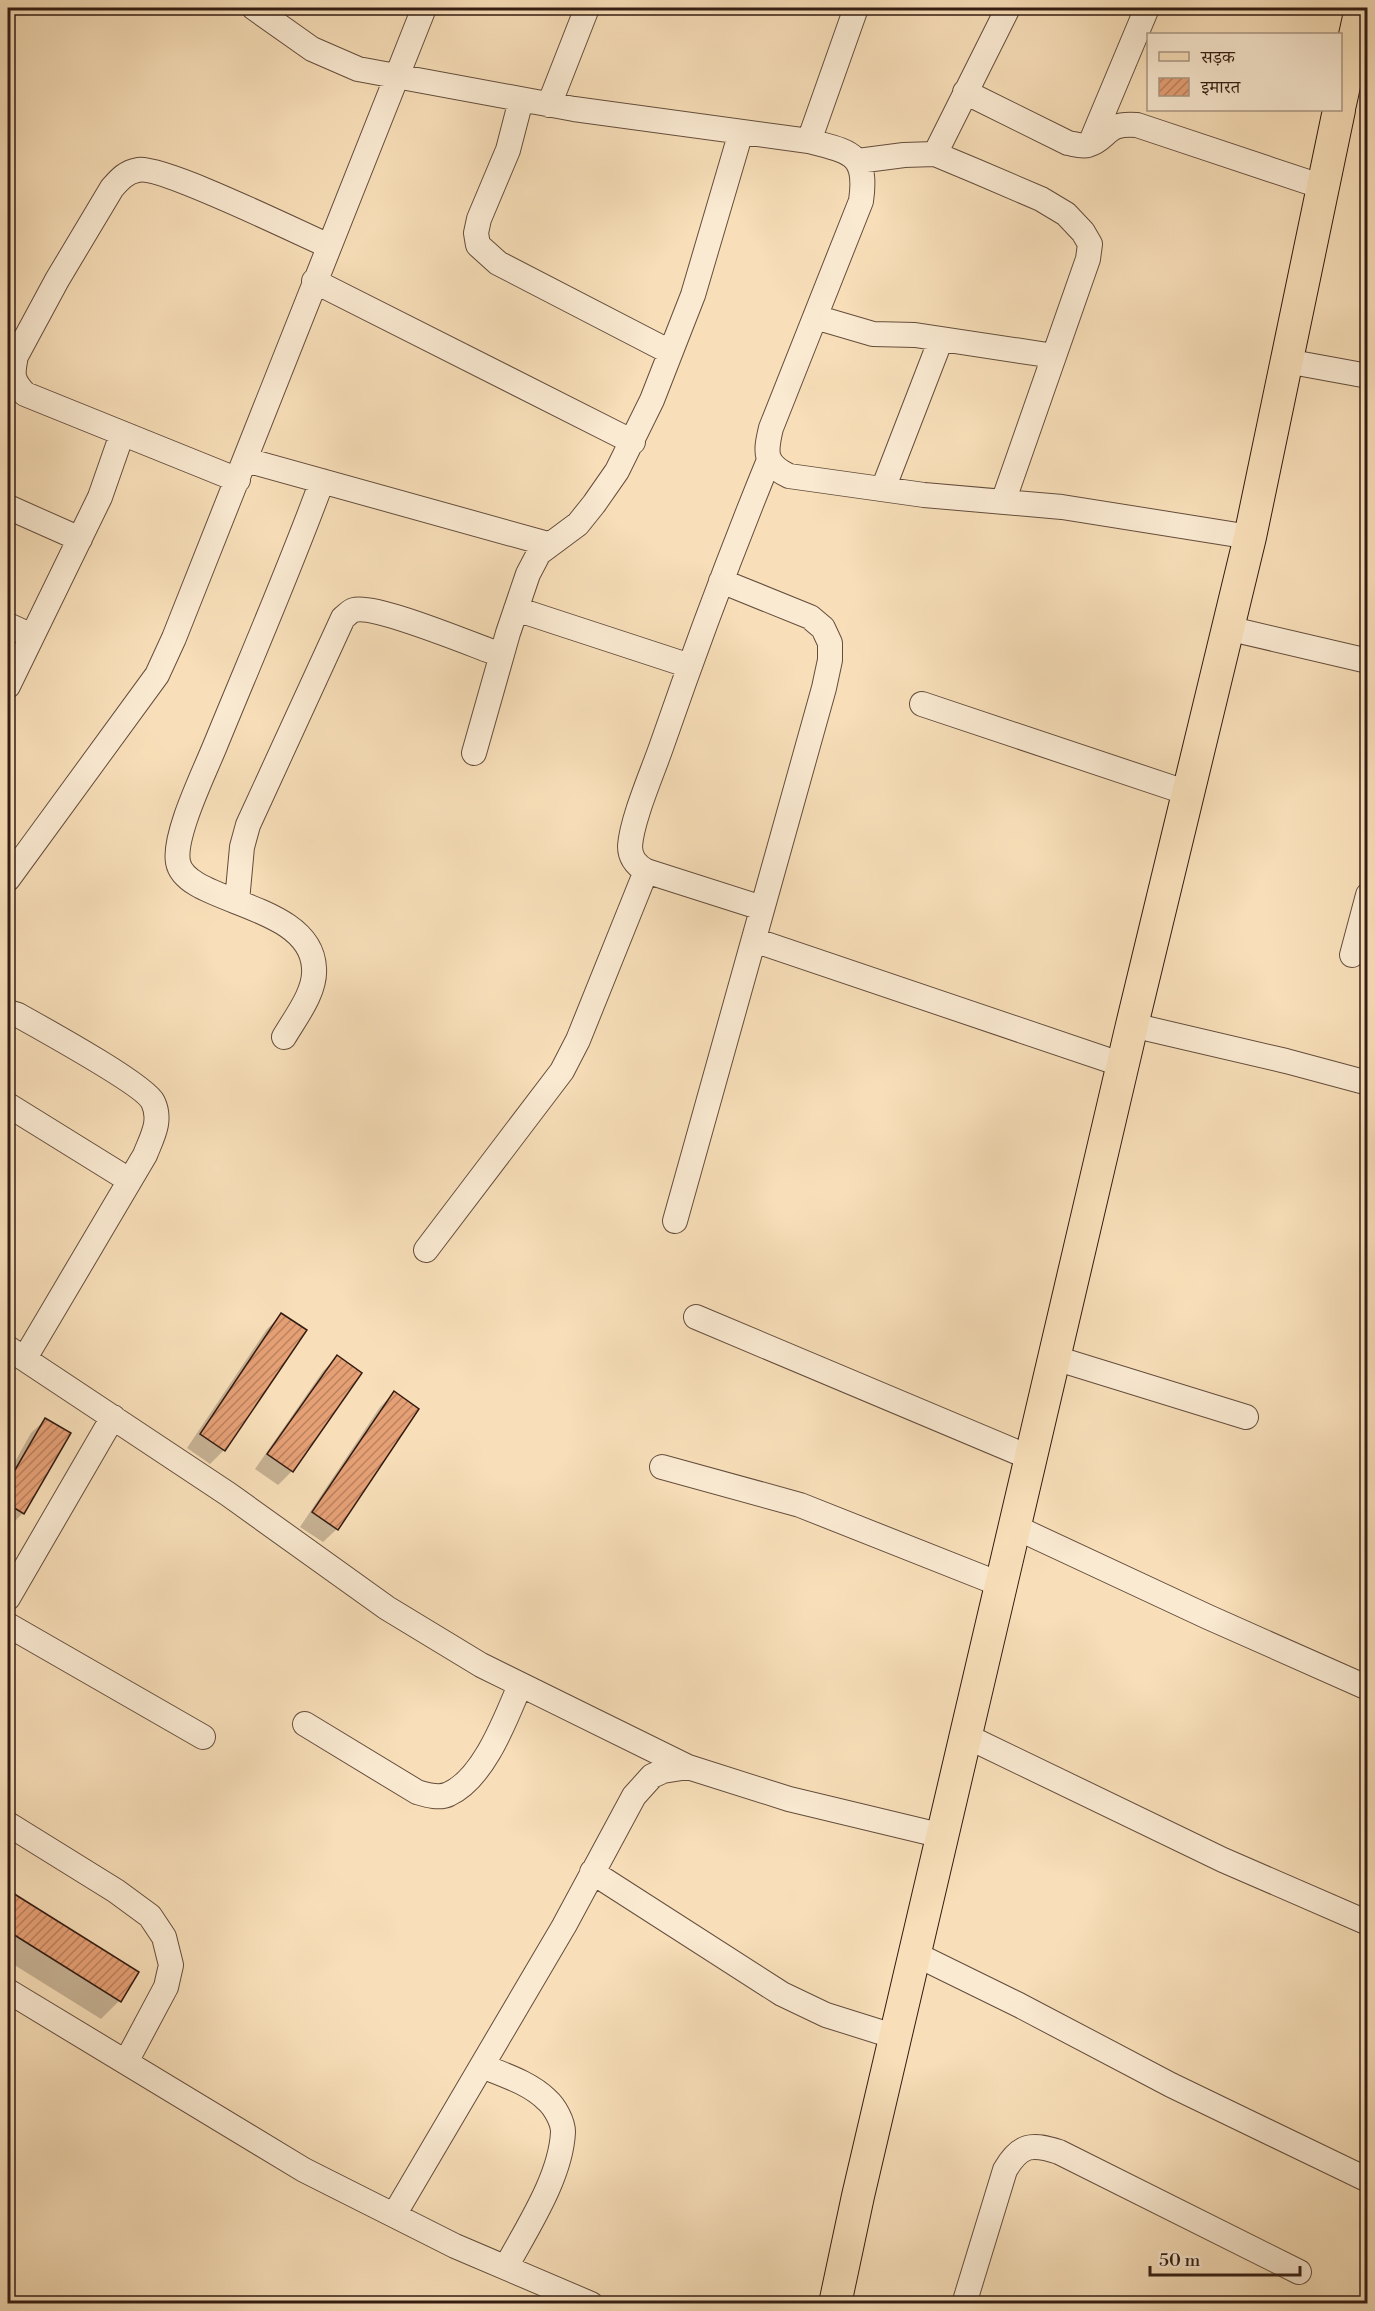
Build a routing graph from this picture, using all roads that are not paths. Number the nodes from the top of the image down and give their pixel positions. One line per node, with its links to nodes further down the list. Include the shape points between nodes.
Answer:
1 (254, 8): 8 (street, via 312,48 358,69)
2 (424, 8): 8 (street)
3 (587, 8): 12 (street)
4 (856, 8): 15 (street)
5 (1008, 8): 9 (street)
6 (1147, 8): 16 (street)
7 (1361, 8): 10 (main road)
8 (395, 76): 11 (street); 20 (street)
9 (965, 92): 16 (street, via 1068,143); 17 (street)
10 (1342, 99)
11 (521, 100): 12 (street); 24 (street, via 508,150 478,219 478,246 498,263)
12 (549, 105): 14 (street)
13 (1339, 111): 19 (main road)
14 (741, 132): 15 (street); 24 (street, via 693,295)
15 (808, 141): 18 (street, via 843,151)
16 (1089, 145): 19 (street, via 1123,123 1137,125)
17 (935, 154): 18 (street); 25 (street, via 1041,199 1066,214 1083,232 1090,244 1088,259)
18 (858, 161): 22 (street, via 864,179 861,201)
19 (1323, 187): 26 (main road)
20 (329, 246): 21 (street); 28 (street, via 157,171 139,169 124,175 112,188 57,280 16,356 13,370 15,382 25,394)
21 (314, 281): 29 (street); 31 (street)
22 (815, 317): 23 (street, via 873,334); 30 (street, via 771,428)
23 (942, 339): 25 (street); 33 (street)
24 (670, 352): 29 (street)
25 (1054, 356): 34 (street)
26 (1286, 361): 27 (street); 36 (main road)
27 (1368, 376)
28 (122, 434): 31 (street); 37 (street, via 100,497)
29 (633, 442): 38 (street, via 578,524)
30 (769, 460): 33 (street, via 789,476); 39 (street)
31 (242, 470): 32 (street); 52 (street, via 157,675)
32 (322, 481): 38 (street); 54 (street, via 191,805 177,855 178,866 196,884)
33 (883, 489): 34 (street)
34 (1003, 502): 36 (street, via 1062,507)
35 (8, 507): 37 (street)
36 (1250, 537): 42 (main road)
37 (80, 538): 43 (street)
38 (548, 544): 40 (street, via 533,563)
39 (721, 581): 46 (street); 55 (street, via 810,618 823,628 830,643 824,688)
40 (516, 609): 44 (street); 46 (street)
41 (8, 625): 43 (street)
42 (1227, 628): 45 (street); 50 (main road)
43 (32, 636): 47 (street)
44 (501, 655): 49 (street); 54 (street, via 365,609 353,610 343,618 248,825)
45 (1368, 661)
46 (690, 666): 51 (street, via 632,836 631,857)
47 (8, 686)
48 (922, 704): 50 (street)
49 (474, 753)
50 (1188, 793): 59 (main road)
51 (646, 871): 55 (street); 66 (street, via 562,1071)
52 (8, 879)
53 (1368, 895): 57 (street)
54 (237, 901): 60 (street, via 284,923 302,938 311,953 315,968 311,986)
55 (762, 908): 56 (street)
56 (753, 940): 61 (street); 65 (street)
57 (1352, 955)
58 (8, 1012): 64 (street, via 118,1074 152,1100 156,1128)
59 (1132, 1025): 61 (main road); 62 (street)
60 (284, 1037)
61 (1123, 1065): 69 (main road)
62 (1368, 1083)
63 (8, 1105): 64 (street)
64 (129, 1180): 68 (street)
65 (675, 1221)
66 (426, 1250)
67 (696, 1317): 72 (street)
68 (16, 1353): 70 (street)
69 (1054, 1358): 71 (street); 72 (main road)
70 (112, 1417): 76 (street); 78 (street, via 387,1608)
71 (1246, 1418)
72 (1031, 1458): 74 (main road)
73 (662, 1467): 75 (street, via 800,1505)
74 (1015, 1527): 75 (main road); 79 (street)
75 (1002, 1585): 81 (main road)
76 (8, 1598)
77 (8, 1625): 82 (street)
78 (520, 1685): 80 (street, via 498,1738 472,1776 449,1794 433,1797 417,1792); 83 (street)
79 (1368, 1688)
80 (304, 1724)
81 (966, 1736): 85 (main road); 87 (street, via 1223,1860)
82 (202, 1737)
83 (688, 1767): 85 (street, via 789,1799); 86 (street, via 663,1771 644,1784)
84 (8, 1824): 91 (street, via 116,1891 150,1916 164,1937 171,1965 166,1987)
85 (943, 1836): 88 (main road)
86 (592, 1872): 90 (street, via 782,1994 826,2015); 92 (street)
87 (1368, 1923)
88 (915, 1954): 90 (main road); 93 (street)
89 (8, 1991): 91 (street)
90 (896, 2037): 98 (main road)
91 (126, 2062): 94 (street, via 304,2170)
92 (482, 2066): 94 (street); 95 (street, via 548,2100 563,2130 549,2184)
93 (1368, 2180)
94 (394, 2215): 95 (street)
95 (506, 2267): 97 (street)
96 (1299, 2272): 99 (street, via 1040,2145 1013,2156 1005,2170)
97 (591, 2304)
98 (835, 2304)
99 (964, 2304)

